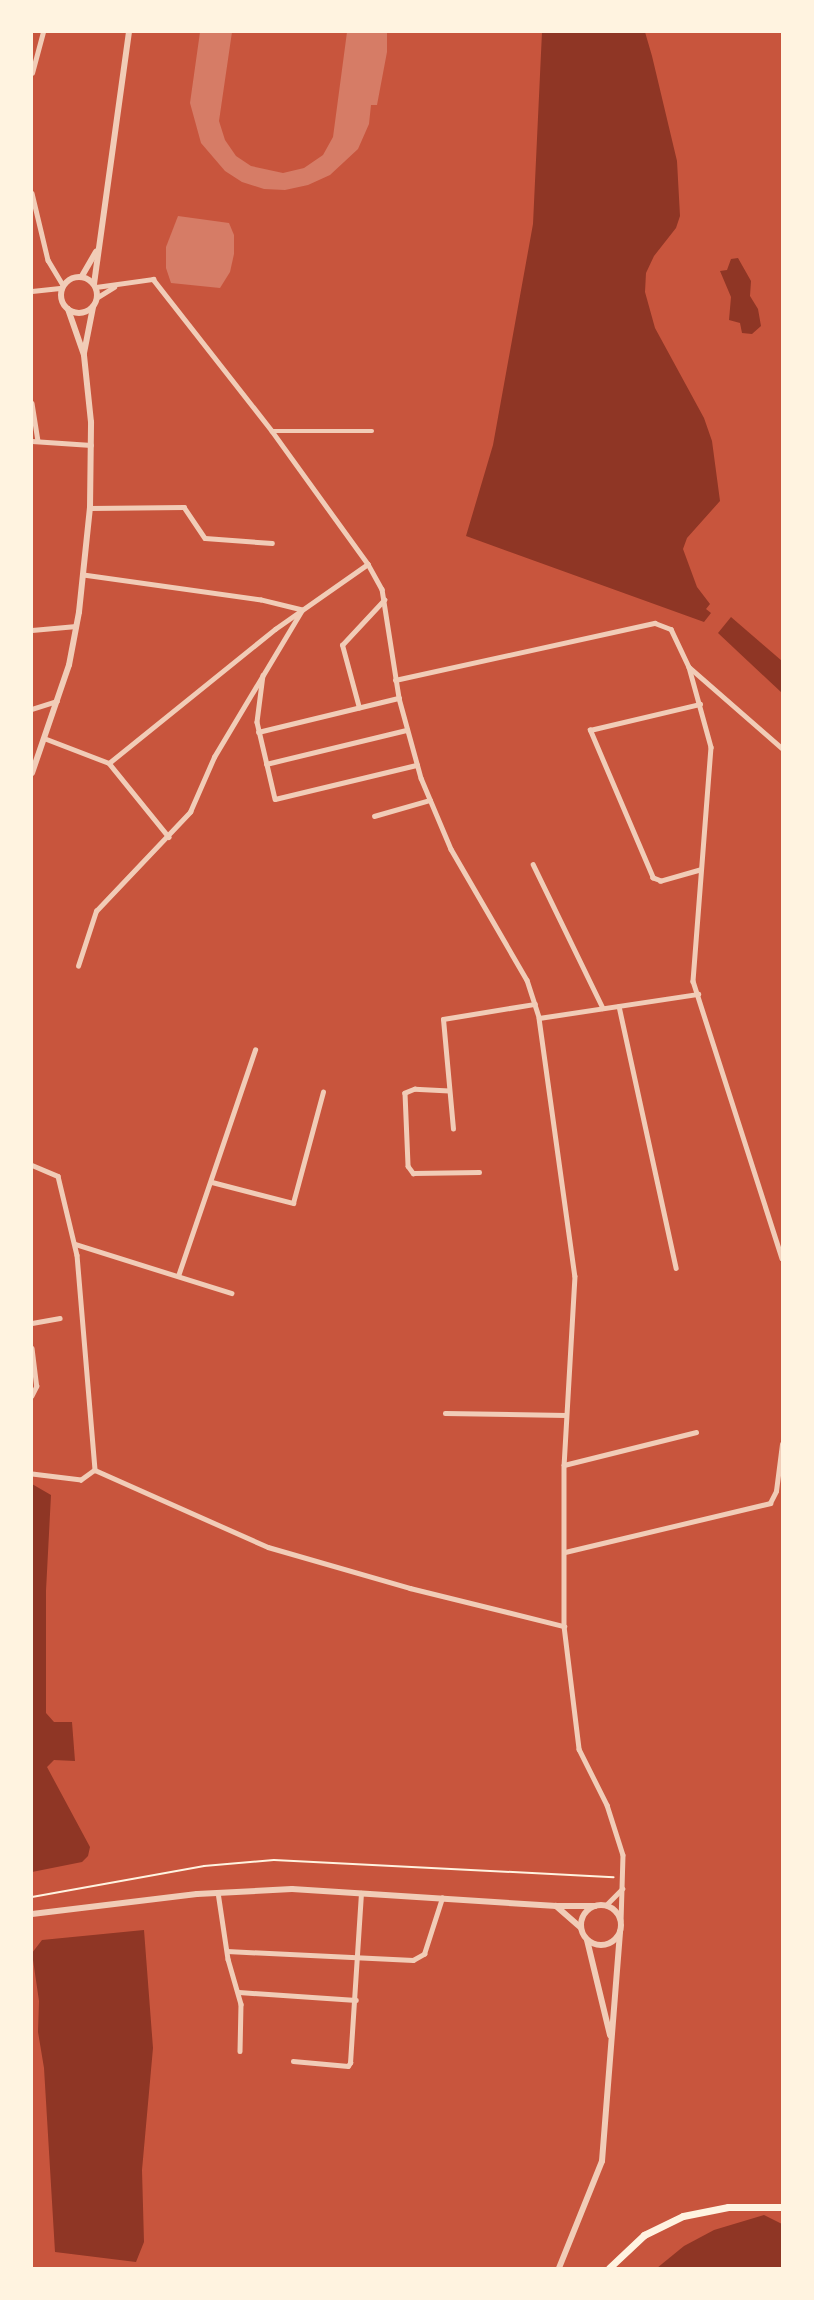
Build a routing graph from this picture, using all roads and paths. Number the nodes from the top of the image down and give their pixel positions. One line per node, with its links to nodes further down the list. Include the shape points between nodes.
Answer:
1 (43, 32): 3 (street)
2 (129, 32): 5 (street)
3 (32, 73)
4 (32, 193): 9 (street, via 48,260)
5 (97, 251): 6 (street); 8 (street)
6 (82, 276): 8 (street); 9 (street, via 71,278)
7 (118, 284): 8 (street); 11 (street); 16 (street, via 153,279)
8 (95, 285): 11 (street)
9 (62, 287): 10 (street); 13 (street, via 61,299)
10 (32, 291)
11 (98, 297): 12 (street)
12 (93, 307): 13 (street, via 81,313); 14 (street)
13 (68, 309): 14 (street)
14 (84, 355): 20 (street)
15 (32, 403): 19 (street)
16 (272, 431): 17 (street); 23 (street)
17 (372, 431)
18 (32, 441): 19 (street)
19 (38, 441): 20 (street)
20 (92, 445): 21 (street)
21 (90, 508): 22 (street, via 184,507 205,538); 24 (street)
22 (272, 543)
23 (368, 564): 25 (street); 26 (street)
24 (84, 575): 26 (street); 27 (street)
25 (384, 600): 31 (street); 35 (street, via 342,645)
26 (302, 610): 30 (street); 41 (street)
27 (76, 626): 28 (street); 33 (street)
28 (32, 631)
29 (689, 667): 31 (street, via 671,629 655,623); 34 (street); 40 (street)
30 (264, 671): 38 (street, via 257,703); 47 (street, via 214,757 190,813)
31 (395, 680): 32 (street)
32 (399, 698): 35 (street); 37 (street)
33 (58, 701): 36 (street); 39 (street)
34 (700, 704): 49 (street, via 711,747); 49 (street, via 590,730 653,878 661,881)
35 (359, 708): 38 (street)
36 (32, 709)
37 (407, 730): 42 (street); 43 (street)
38 (258, 732): 42 (street)
39 (44, 738): 41 (street); 44 (street)
40 (782, 748)
41 (110, 763): 47 (street)
42 (266, 764): 43 (street, via 275,799)
43 (417, 765): 45 (street)
44 (32, 773)
45 (430, 800): 46 (street); 52 (street, via 451,849 524,972)
46 (374, 816)
47 (169, 836): 50 (street, via 96,911)
48 (533, 864): 54 (street)
49 (699, 870): 51 (street, via 692,974)
50 (78, 966)
51 (698, 994): 53 (street); 64 (street)
52 (534, 1004): 55 (street); 57 (street, via 443,1019)
53 (619, 1006): 54 (street); 65 (street)
54 (603, 1008): 55 (street)
55 (539, 1018): 73 (street, via 573,1258)
56 (255, 1050): 62 (street)
57 (449, 1091): 59 (street); 61 (street, via 415,1089 405,1093 408,1166 413,1173)
58 (323, 1092): 62 (street, via 293,1203)
59 (453, 1129)
60 (32, 1165): 63 (street, via 58,1176)
61 (479, 1172)
62 (212, 1182): 66 (street)
63 (75, 1244): 66 (street); 77 (street)
64 (782, 1258)
65 (676, 1268)
66 (178, 1276): 67 (street)
67 (231, 1293)
68 (60, 1318): 69 (street)
69 (32, 1323)
70 (32, 1348): 71 (street, via 37,1386)
71 (32, 1396)
72 (445, 1413): 73 (street)
73 (566, 1415): 76 (street)
74 (696, 1432): 76 (street)
75 (782, 1444): 79 (street, via 770,1503)
76 (564, 1465): 79 (street)
77 (95, 1470): 78 (street, via 81,1480); 80 (street, via 268,1547)
78 (32, 1474)
79 (565, 1552): 80 (street)
80 (564, 1626): 82 (street, via 576,1737 618,1832)
81 (614, 1877): 85 (path, via 274,1860 204,1866)
82 (623, 1888): 87 (street); 91 (street)
83 (218, 1892): 84 (street); 90 (street); 95 (street)
84 (361, 1892): 86 (street); 96 (street)
85 (32, 1897)
86 (442, 1897): 88 (street); 96 (street, via 420,1958)
87 (606, 1905): 89 (street); 91 (street)
88 (556, 1906): 89 (street); 92 (street)
89 (595, 1906): 92 (street, via 583,1917)
90 (32, 1914)
91 (621, 1921): 93 (street)
92 (581, 1928): 94 (street)
93 (620, 1932): 94 (street, via 602,1945); 99 (street)
94 (586, 1938): 99 (street)
95 (227, 1951): 96 (street); 97 (street)
96 (358, 1958): 98 (street)
97 (239, 1993): 98 (street); 100 (street)
98 (356, 2000): 101 (street, via 348,2066)
99 (612, 2043): 103 (street, via 602,2161)
100 (240, 2051)
101 (293, 2061)
102 (782, 2207): 104 (main road, via 709,2209 672,2220 644,2235)
103 (559, 2269)
104 (609, 2269)

